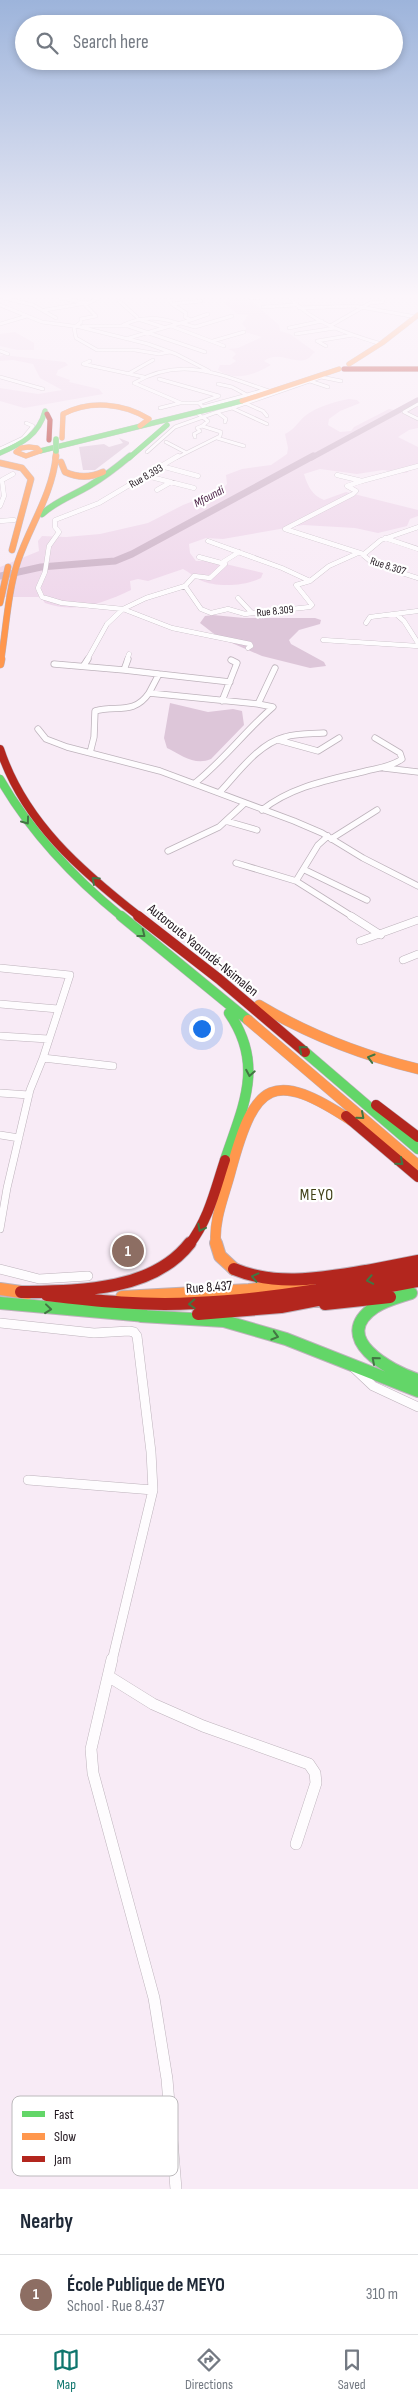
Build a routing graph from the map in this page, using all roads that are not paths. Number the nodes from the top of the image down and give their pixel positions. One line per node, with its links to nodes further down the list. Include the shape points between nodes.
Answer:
1 (174, 400): 7 (street)
2 (216, 400): 13 (street)
3 (230, 400): 13 (street, via 203,407)
4 (237, 400): 20 (main road)
5 (250, 400): 13 (main road)
6 (257, 400): 8 (street)
7 (181, 403): 10 (street); 13 (street)
8 (247, 404): 11 (street); 14 (street)
9 (418, 404): 16 (street, via 404,412)
10 (160, 408)
11 (232, 408): 12 (street); 19 (street)
12 (217, 412): 13 (street); 17 (street, via 226,419)
13 (200, 415): 15 (main road); 23 (street, via 197,428 200,431 194,434); 24 (street, via 221,432); 28 (street, via 175,427)
14 (267, 416)
15 (183, 418): 22 (main road); 47 (main road, via 157,431 146,444 100,479 53,504)
16 (418, 419)
17 (225, 422)
18 (26, 423): 30 (street, via 34,426 30,432)
19 (267, 424)
20 (140, 426): 27 (main road); 27 (main road, via 149,419 144,414 78,406 65,411)
21 (37, 433): 27 (main road); 27 (main road, via 44,421 43,407 52,410 56,417); 30 (main road)
22 (100, 437): 27 (main road); 27 (main road, via 126,435 140,441 136,448 104,471 80,477 68,474)
23 (195, 437)
24 (217, 438): 26 (street); 29 (street, Rue 8.393)
25 (166, 442): 29 (street)
26 (244, 446)
27 (45, 448): 30 (main road); 38 (main road, via 32,458); 47 (main road, via 54,476); 51 (main road, via 49,469 44,487)
28 (147, 452)
29 (185, 452): 32 (street, Rue 8.393)
30 (0, 454)
31 (0, 463): 38 (main road, via 22,468)
32 (162, 466): 36 (street, Rue 8.393); 37 (street)
33 (418, 466): 39 (street)
34 (13, 474): 43 (street, via 2,480 4,496)
35 (337, 475): 39 (street)
36 (147, 476): 40 (street); 63 (street, Rue 8.393, via 88,508 57,518 54,523 59,532 50,542 46,570 38,588 42,596 62,603)
37 (198, 476)
38 (31, 479): 51 (main road)
39 (362, 481): 53 (street, via 347,486 356,491 353,494 285,529)
40 (171, 482): 41 (street); 42 (street)
41 (194, 488)
42 (157, 490)
43 (0, 506)
44 (14, 520): 45 (street)
45 (0, 521)
46 (418, 527): 48 (street, Rue 8.307)
47 (30, 530): 56 (main road)
48 (385, 538): 50 (street); 53 (street, Rue 8.307)
49 (208, 541): 52 (street)
50 (418, 549)
51 (12, 550): 56 (main road)
52 (239, 552): 55 (street); 58 (street)
53 (360, 554): 57 (street, Rue 8.307, via 371,562 409,572); 58 (street, Rue 8.309, via 329,566)
54 (199, 557): 55 (street)
55 (223, 562): 60 (street, via 224,566 210,578 194,576)
56 (12, 564): 59 (main road)
57 (418, 578)
58 (310, 581): 65 (street, Rue 8.309, via 295,586 312,606)
59 (8, 582): 62 (main road); 73 (main road)
60 (184, 586): 63 (street); 65 (street, Rue 8.309, via 200,609 211,613 228,609 240,614)
61 (238, 598): 65 (street)
62 (0, 604)
63 (124, 609): 70 (street, via 172,628 252,646); 75 (street, via 108,624)
64 (418, 611): 66 (street)
65 (252, 613)
66 (396, 614): 67 (street, via 370,617); 69 (street)
67 (366, 623)
68 (323, 640): 69 (street)
69 (418, 644)
70 (248, 648)
71 (129, 654): 77 (street)
72 (231, 660): 79 (street, via 237,663)
73 (0, 664)
74 (54, 664): 75 (street)
75 (84, 665): 77 (street)
76 (275, 668): 82 (street)
77 (124, 670): 78 (street)
78 (159, 674): 79 (street); 80 (street)
79 (230, 682): 81 (street)
80 (149, 693): 81 (street); 89 (street, via 136,708 95,711)
81 (222, 701): 82 (street)
82 (258, 704): 93 (street, via 273,707 218,765)
83 (38, 729): 89 (street, via 50,741)
84 (324, 733): 87 (street)
85 (339, 738): 87 (street, via 318,751)
86 (376, 738): 90 (street, via 402,756 399,761)
87 (275, 740): 94 (street)
88 (0, 749): 114 (main road, Autoroute Yaoundé-Nsimalen, one-way to 88, via 125,907 47,832 22,797)
89 (90, 754): 93 (street)
90 (378, 768): 91 (street); 96 (street, via 292,792 275,799)
91 (418, 772)
92 (0, 780): 113 (main road, Autoroute Yaoundé-Nsimalen, one-way to 113, via 35,833 65,866 114,911)
93 (195, 783): 94 (street)
94 (220, 792): 95 (street)
95 (245, 803): 96 (street); 98 (street)
96 (262, 810): 100 (street)
97 (377, 810): 100 (street)
98 (226, 821): 99 (street); 101 (street)
99 (257, 830)
100 (330, 838): 103 (street, via 318,844); 105 (street)
101 (168, 851)
102 (236, 863): 104 (street)
103 (306, 870): 104 (street); 106 (street)
104 (296, 881): 108 (street)
105 (418, 886)
106 (367, 900)
107 (418, 920): 108 (street)
108 (381, 935): 109 (street)
109 (360, 941)
110 (418, 954): 111 (street)
111 (403, 960)
112 (0, 968): 116 (street, via 70,975)
113 (194, 974): 117 (main road, Autoroute Yaoundé-Nsimalen); 142 (main road, one-way to 142, via 236,1021 246,1037 252,1064 215,1194 197,1235 162,1266 130,1280 68,1292)
114 (216, 977): 122 (main road, one-way to 114, via 369,1058 319,1039); 123 (main road, Autoroute Yaoundé-Nsimalen, one-way to 114)
115 (0, 1004): 116 (street)
116 (58, 1009): 119 (street)
117 (263, 1034): 126 (main road, via 303,1077); 131 (main road, Autoroute Yaoundé-Nsimalen, one-way to 131)
118 (0, 1036): 119 (street)
119 (48, 1039): 120 (street)
120 (43, 1058): 121 (street); 125 (street)
121 (113, 1066)
122 (418, 1069)
123 (340, 1080): 128 (main road, via 395,1117); 130 (main road, Autoroute Yaoundé-Nsimalen)
124 (0, 1093): 125 (street)
125 (29, 1095): 129 (street)
126 (352, 1121): 132 (main road, one-way to 132); 137 (main road, one-way to 126, via 311,1277 259,1278 232,1268 217,1250 217,1228 246,1118 258,1099 280,1090 303,1092)
127 (0, 1135): 129 (street)
128 (418, 1137)
129 (19, 1138): 133 (street)
130 (418, 1149)
131 (418, 1165)
132 (418, 1177)
133 (3, 1188): 134 (street)
134 (0, 1229)
135 (418, 1261): 137 (main road)
136 (0, 1269): 139 (street, via 39,1279)
137 (373, 1270): 144 (main road, via 249,1290)
138 (418, 1271): 144 (main road, Rue 8.437, one-way to 144, via 325,1290 226,1302 139,1304)
139 (88, 1276)
140 (418, 1281): 146 (main road, Rue 8.437)
141 (0, 1289): 142 (main road, Rue 8.437)
142 (21, 1292): 144 (main road, Rue 8.437)
143 (415, 1292): 146 (main road, via 367,1301); 150 (main road, one-way to 143, via 383,1367 365,1351 359,1337 360,1325 379,1304)
144 (78, 1299)
145 (0, 1303): 147 (main road, Rue 8.437, one-way to 147)
146 (269, 1309): 147 (main road, Rue 8.437, via 229,1314)
147 (142, 1316): 149 (main road, one-way to 149, via 224,1321 286,1339)
148 (0, 1323): 154 (street, via 94,1333 134,1332 150,1443)
149 (351, 1364): 151 (main road); 152 (street, via 372,1386)
150 (418, 1380)
151 (418, 1391)
152 (418, 1407)
153 (28, 1480): 154 (street)
154 (153, 1490): 155 (street)
155 (108, 1676): 156 (street, via 153,1704 203,1726 309,1764 315,1773 316,1783); 157 (street, via 91,1748 91,1766 96,1795 148,1974 164,2054)
156 (296, 1844)
157 (168, 2096)
158 (175, 2176): 159 (street)
159 (176, 2189)

